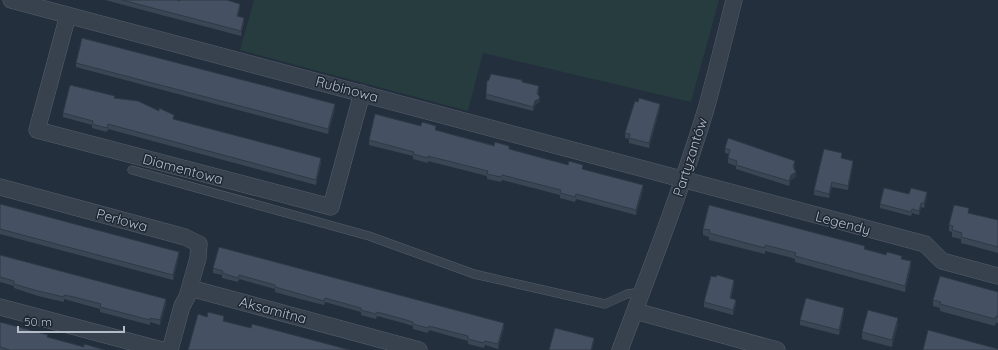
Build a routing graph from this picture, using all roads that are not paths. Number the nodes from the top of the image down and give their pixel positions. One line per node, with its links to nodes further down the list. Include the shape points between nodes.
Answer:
1 (10, 0): 3 (street, Rubinowa)
2 (734, 0): 6 (street, Partyzantów, via 706,108)
3 (68, 15): 4 (street, Rubinowa); 4 (street, Diamentowa, via 37,130 331,207)
4 (362, 93): 6 (street, Rubinowa)
5 (132, 170): 10 (lane, via 369,236 474,274 605,304 627,294)
6 (683, 180): 8 (street, Legendy, via 925,244 942,260); 10 (street, Partyzantów)
7 (0, 187): 9 (street, Perłowa, via 185,237 199,244)
8 (998, 276)
9 (190, 288): 14 (street, via 182,306); 15 (street, Aksamitna)
10 (642, 292): 12 (street, Partyzantów)
11 (0, 307): 13 (street)
12 (635, 311): 16 (street, Partyzantów); 17 (street)
13 (162, 350)
14 (170, 350)
15 (419, 350)
16 (620, 350)
17 (777, 350)

